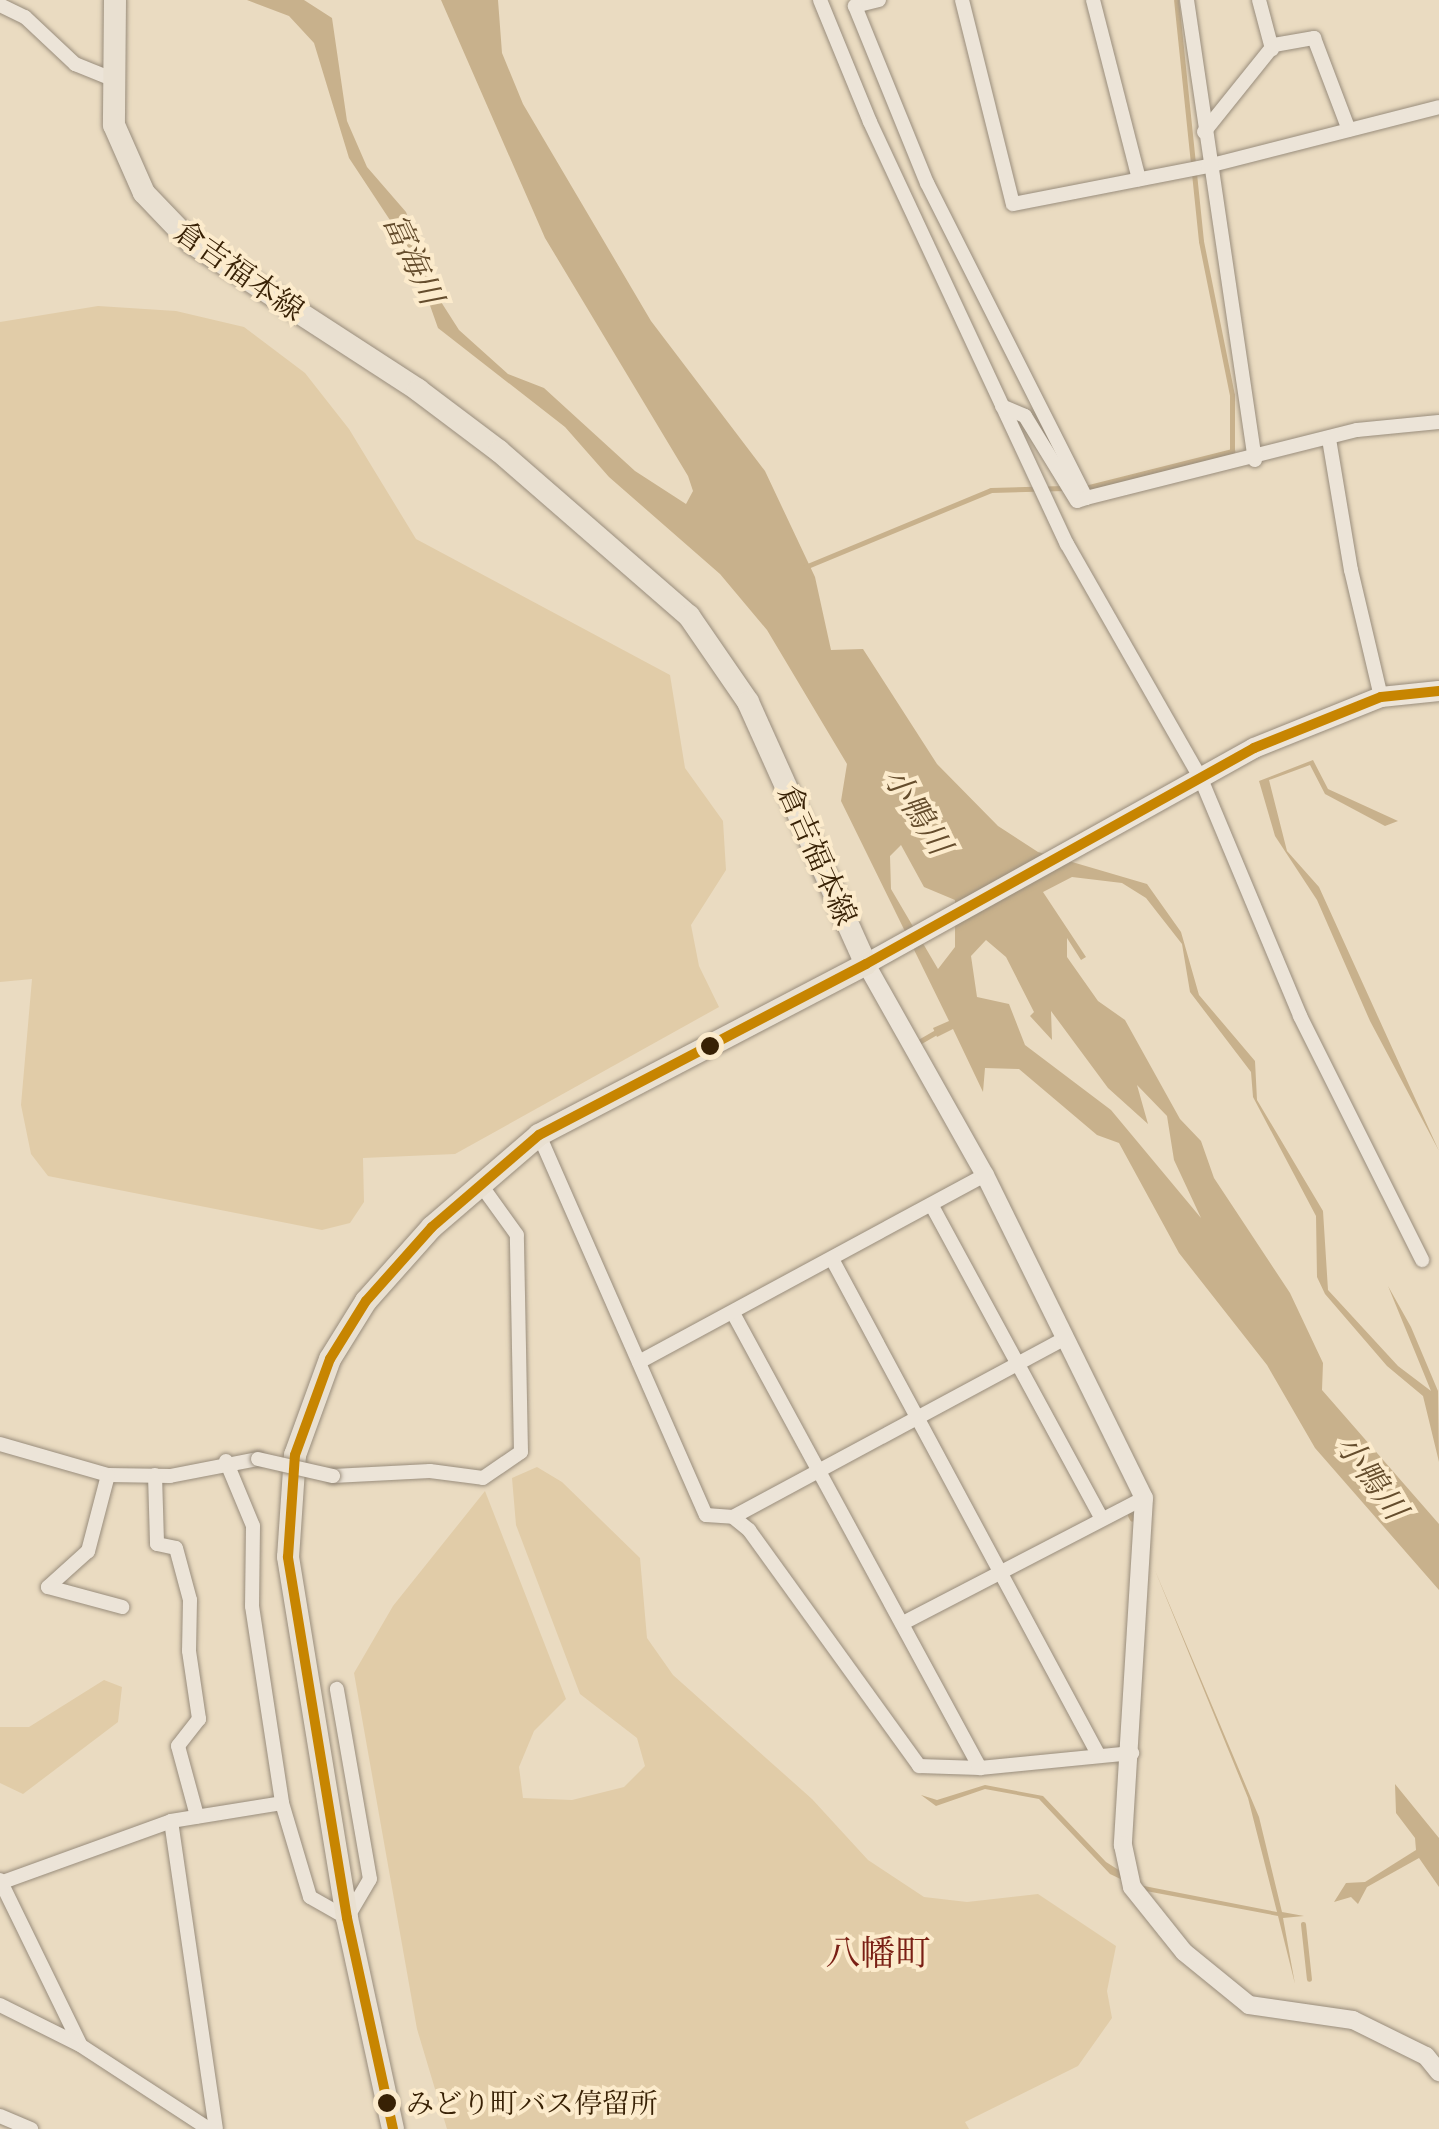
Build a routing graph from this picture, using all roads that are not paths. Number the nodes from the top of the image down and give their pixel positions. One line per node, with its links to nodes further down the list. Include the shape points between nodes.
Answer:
1 (115, 0): 10 (main road, 倉吉福本線)
2 (820, 0): 16 (street)
3 (879, 0): 20 (street, via 855,6 927,184)
4 (962, 0): 15 (street, via 1013,204)
5 (1093, 0): 15 (street)
6 (1187, 0): 13 (street)
7 (1259, 0): 9 (street)
8 (0, 4): 10 (street, via 26,17 75,64)
9 (1272, 48): 12 (street, via 1314,38); 13 (street)
10 (110, 78): 24 (main road, 倉吉福本線, via 126,160 166,220 220,264 418,390 499,451 689,616 748,702)
11 (1439, 107): 12 (street)
12 (1348, 130): 14 (street)
13 (1204, 132): 14 (street)
14 (1208, 166): 15 (street); 19 (street)
15 (1139, 179)
16 (1002, 406): 20 (street, via 1025,416 1077,501); 23 (street, via 1068,544)
17 (1439, 422): 18 (street)
18 (1330, 439): 19 (street); 22 (street)
19 (1256, 460): 20 (street)
20 (1086, 498)
21 (1439, 691): 22 (main road)
22 (1381, 697): 23 (main road, via 1319,718)
23 (1201, 779): 24 (main road); 30 (street, via 1300,1016)
24 (866, 964): 25 (main road, 倉吉福本線); 26 (street)
25 (539, 1135): 27 (main road, 倉吉福本線); 33 (street)
26 (985, 1175): 28 (street); 32 (street)
27 (481, 1185): 37 (street, bridge, via 517,1235 522,1452 484,1478 430,1471 334,1476 258,1460); 55 (main road, 倉吉福本線, via 432,1227 366,1301 330,1359 296,1454 287,1511 291,1592)
28 (932, 1206): 29 (street); 34 (street)
29 (832, 1259): 31 (street); 35 (street)
30 (1422, 1260)
31 (733, 1313): 33 (street); 38 (street)
32 (1066, 1338): 34 (street); 41 (street)
33 (639, 1362): 42 (street, via 706,1515)
34 (1016, 1362): 35 (street); 43 (street)
35 (917, 1416): 38 (street); 44 (street)
36 (0, 1444): 39 (street)
37 (226, 1461): 40 (street); 51 (street, via 253,1526 252,1606)
38 (822, 1468): 42 (street); 46 (street)
39 (108, 1476): 40 (street); 45 (street, via 88,1551 48,1588)
40 (155, 1476): 52 (street, via 157,1544 176,1548 190,1600 199,1718 178,1746)
41 (1144, 1498): 43 (street); 48 (street)
42 (732, 1517): 50 (street, via 749,1530 919,1766)
43 (1102, 1519): 44 (street)
44 (1000, 1572): 46 (street); 49 (street)
45 (122, 1607)
46 (905, 1622): 50 (street)
47 (337, 1689): 55 (street, via 370,1879)
48 (1132, 1752): 49 (street); 58 (street, via 1124,1845 1132,1888 1184,1952 1249,2005 1352,2020 1426,2056)
49 (1100, 1756): 50 (street)
50 (980, 1768)
51 (282, 1803): 52 (street); 55 (street, via 310,1897)
52 (198, 1816): 53 (street)
53 (171, 1821): 54 (street); 61 (street)
54 (0, 1881): 57 (street)
55 (347, 1918): 62 (main road, 倉吉福本線)
56 (0, 2005): 57 (street)
57 (80, 2045): 61 (street)
58 (1439, 2072)
59 (0, 2116): 60 (street)
60 (31, 2129)
61 (213, 2129)
62 (393, 2129)

